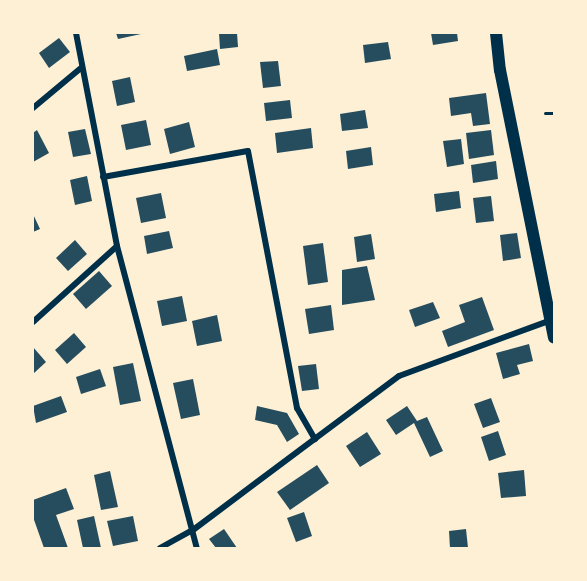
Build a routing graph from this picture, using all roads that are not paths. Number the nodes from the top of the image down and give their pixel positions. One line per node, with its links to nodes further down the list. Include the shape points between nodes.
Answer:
1 (76, 33): 3 (street)
2 (496, 33): 7 (main road, via 500,70)
3 (81, 68): 4 (street); 5 (street)
4 (33, 108)
5 (103, 177): 6 (street); 10 (street, via 248,151 297,408)
6 (117, 246): 8 (street); 11 (street)
7 (551, 320): 9 (main road); 10 (street, via 399,376)
8 (33, 322)
9 (554, 338)
10 (315, 439): 11 (street)
11 (193, 530): 12 (street); 13 (street)
12 (160, 548)
13 (197, 548)

